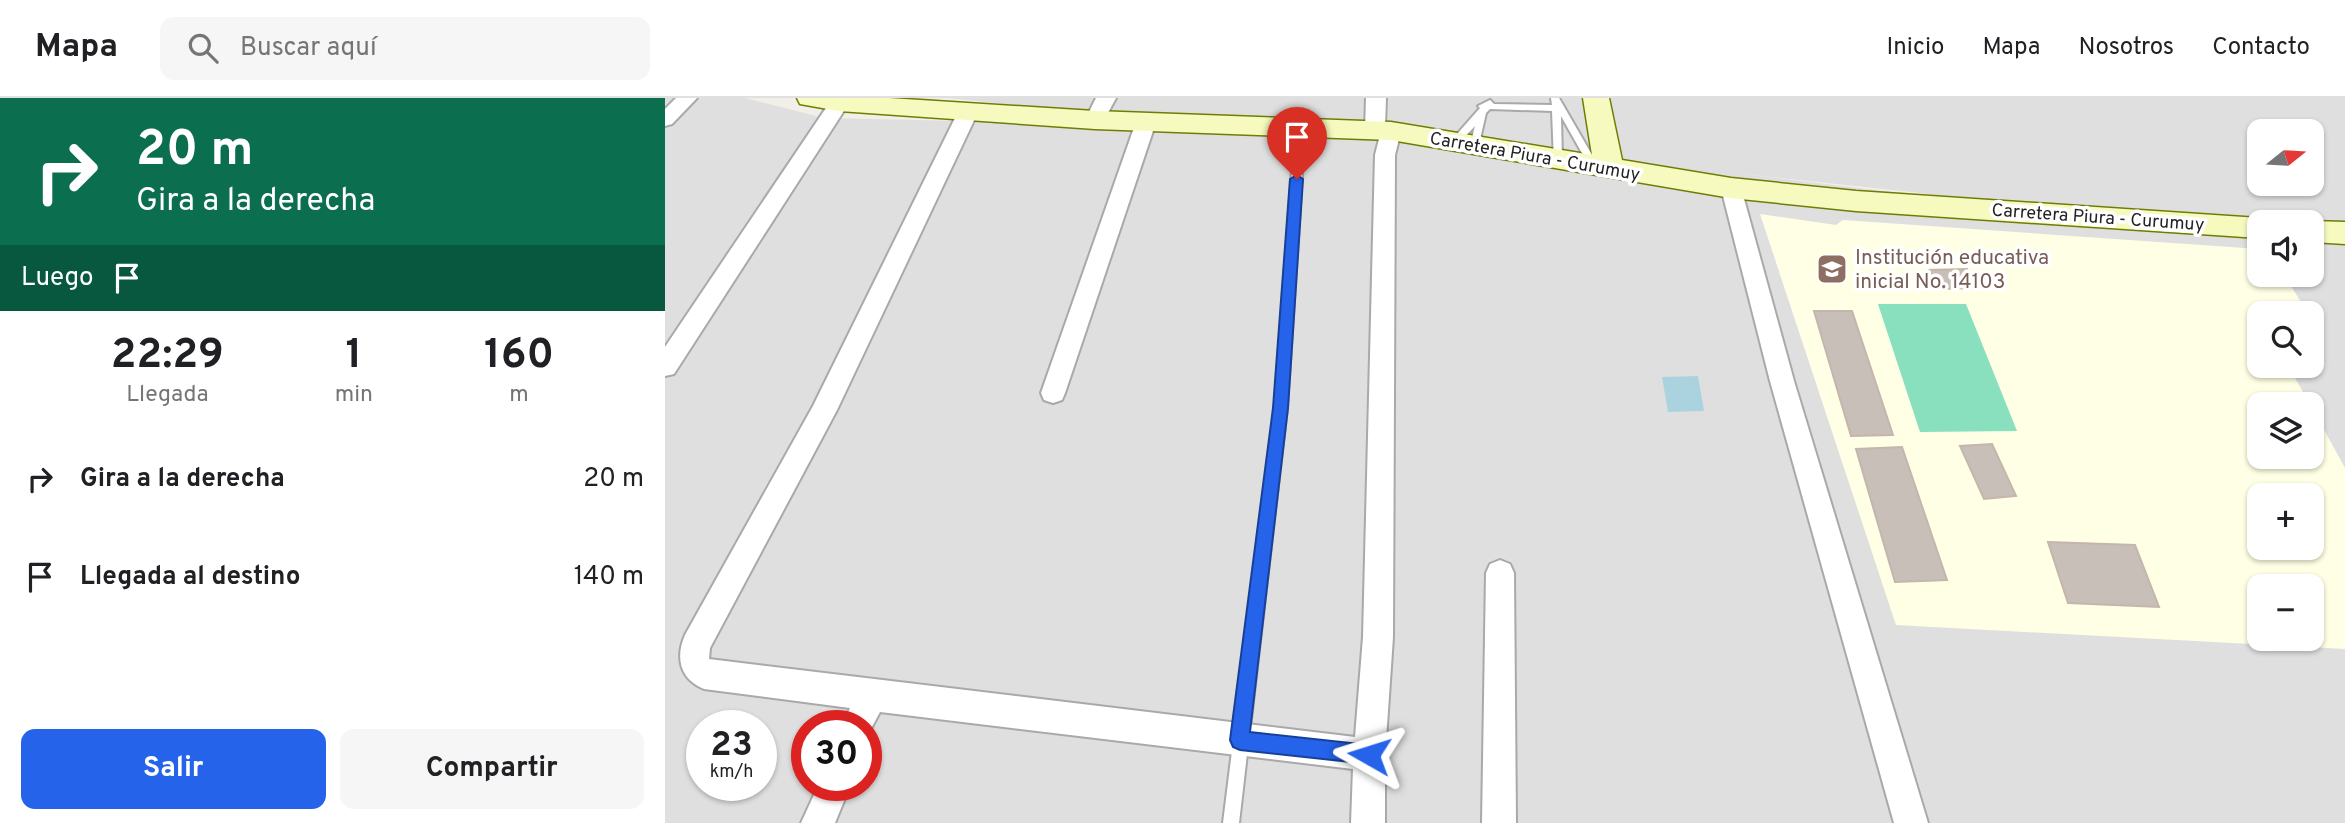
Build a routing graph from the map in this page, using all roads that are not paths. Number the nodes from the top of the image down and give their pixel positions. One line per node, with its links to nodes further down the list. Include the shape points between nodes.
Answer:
1 (687, 98): 11 (street)
2 (810, 98): 7 (main road, Carretera Piura - Curumuy)
3 (1376, 98): 14 (street)
4 (1495, 98): 8 (lane)
5 (1596, 98): 17 (main road)
6 (1556, 101): 8 (lane); 16 (lane); 17 (lane)
7 (839, 103): 10 (main road, Carretera Piura - Curumuy); 22 (street)
8 (1485, 105): 15 (lane); 15 (lane)
9 (1100, 109): 10 (main road, Carretera Piura - Curumuy); 12 (main road, Carretera Piura - Curumuy)
10 (968, 112): 25 (street, via 824,410 696,645 694,663 704,674)
11 (665, 120)
12 (1146, 122): 13 (main road, Carretera Piura - Curumuy); 23 (street)
13 (1300, 128): 14 (main road, Carretera Piura - Curumuy); 27 (lane, via 1281,408)
14 (1383, 131): 15 (main road, Carretera Piura - Curumuy); 28 (street, via 1378,637)
15 (1465, 144): 16 (main road, Carretera Piura - Curumuy)
16 (1557, 160): 17 (main road, Carretera Piura - Curumuy)
17 (1602, 168): 18 (main road, Carretera Piura - Curumuy)
18 (1731, 188): 19 (main road, Carretera Piura - Curumuy); 34 (street, via 1782,381)
19 (2247, 227)
20 (2324, 232): 21 (main road)
21 (2345, 233)
22 (665, 367)
23 (1053, 393)
24 (1500, 573): 33 (street)
25 (871, 696): 26 (street); 27 (street)
26 (865, 710)
27 (1240, 740): 28 (street); 31 (lane)
28 (1369, 755): 32 (street)
29 (828, 801): 30 (street)
30 (818, 823)
31 (1231, 823)
32 (1369, 823)
33 (1499, 823)
34 (1911, 823)

